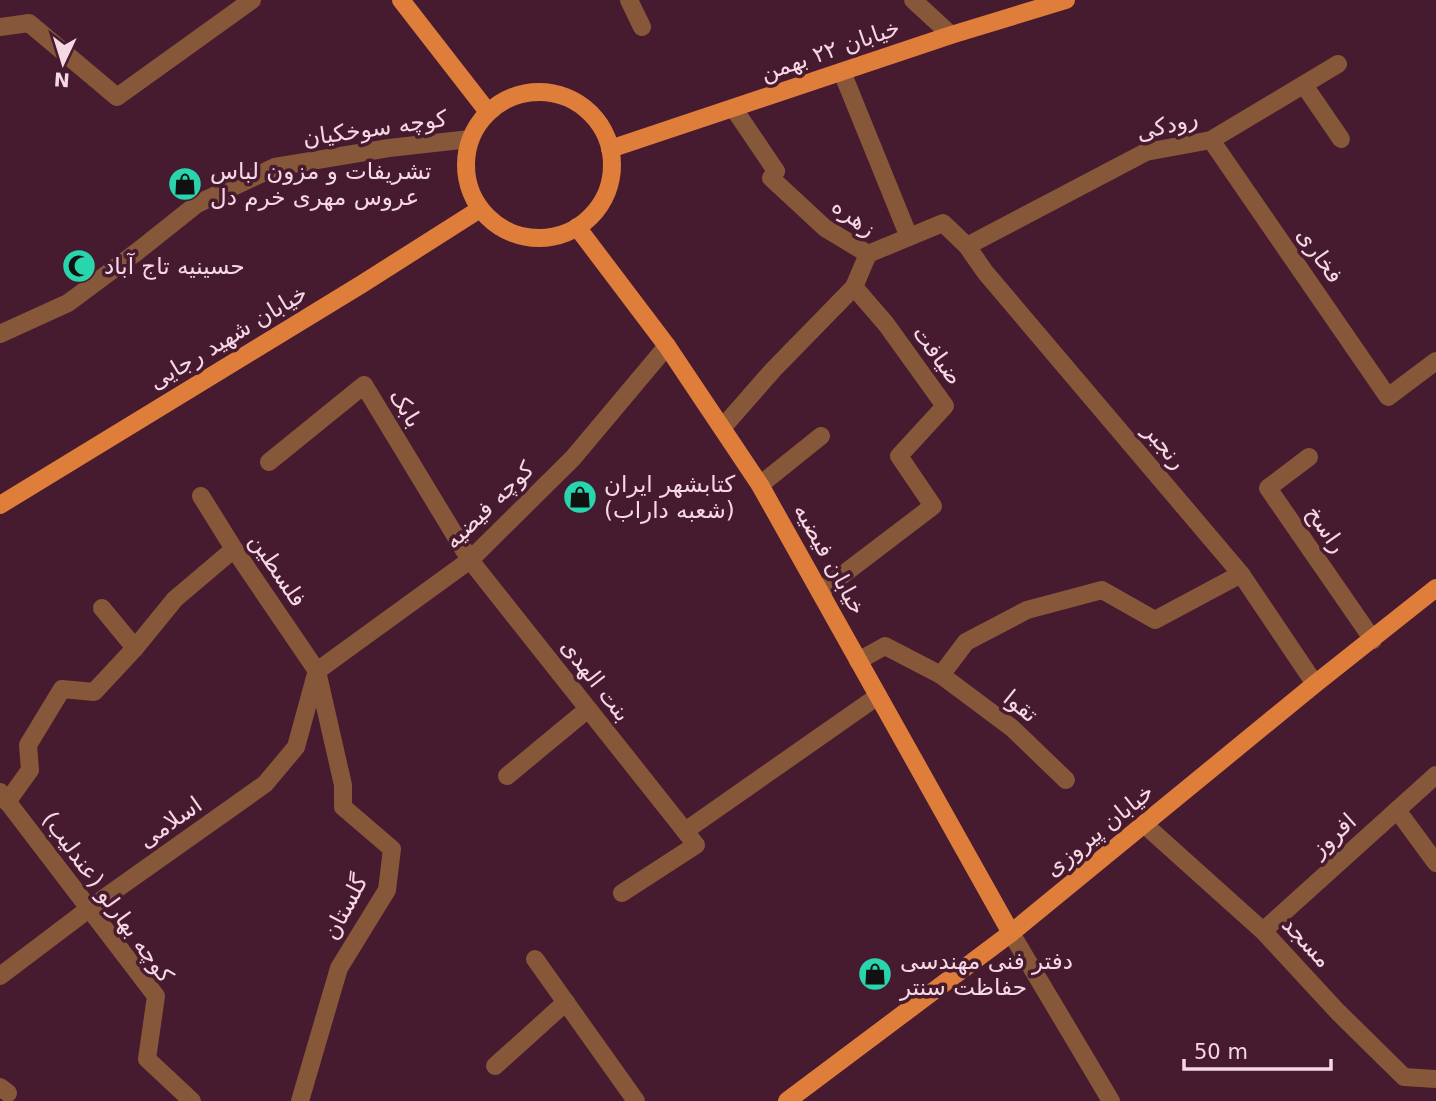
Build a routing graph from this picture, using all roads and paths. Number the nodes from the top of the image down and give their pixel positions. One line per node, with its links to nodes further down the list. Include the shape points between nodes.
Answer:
1 (251, 0): 6 (street, via 117,97 29,23)
2 (401, 0): 13 (main road)
3 (629, 0): 7 (street)
4 (914, 0): 8 (street)
5 (1066, 0): 8 (main road, خیابان ۲۲ بهمن)
6 (0, 27)
7 (642, 27)
8 (951, 35): 10 (main road, خیابان ۲۲ بهمن)
9 (1338, 64): 11 (street, رودکی)
10 (842, 72): 12 (main road, خیابان ۲۲ بهمن); 20 (street)
11 (1304, 85): 15 (street); 16 (street, رودکی)
12 (734, 108): 17 (main road, خیابان ۲۲ بهمن); 22 (street, زهره, via 776,171 771,178 825,228)
13 (488, 112): 14 (main road); 17 (main road, via 527,93 570,99 596,120)
14 (470, 139): 18 (main road, via 468,183); 24 (street, کوچه سوخکیان, via 275,167 197,204 68,303)
15 (1341, 139)
16 (1211, 140): 21 (street, رودکی, via 1146,152); 26 (street, فخاری, via 1388,397)
17 (610, 149): 19 (main road, via 612,167 606,193 592,216)
18 (480, 209): 19 (main road, via 515,234 536,238 558,236); 33 (main road, خیابان شهید رجایی)
19 (578, 227): 25 (main road, خیابان فیضیه)
20 (909, 237): 21 (street, رنجبر, via 943,223); 22 (street)
21 (967, 246): 36 (street, رنجبر)
22 (868, 254): 23 (street, زهره)
23 (854, 287): 27 (street, زهره); 38 (street, ضیافت, via 945,406 899,456 933,506)
24 (0, 334)
25 (667, 346): 27 (main road, خیابان فیضیه); 35 (street, کوچه فیضیه, via 573,458)
26 (1436, 361)
27 (723, 427): 31 (main road, خیابان فیضیه)
28 (821, 436): 31 (street)
29 (1309, 457): 40 (street, راسخ, via 1268,488)
30 (269, 462): 35 (street, بابک, via 364,385)
31 (760, 485): 38 (main road, خیابان فیضیه)
32 (201, 496): 34 (street, فلسطین)
33 (0, 505)
34 (234, 549): 41 (street, via 175,599); 43 (street, فلسطین)
35 (470, 561): 43 (street, کوچه فیضیه); 47 (street, بنت الهدی)
36 (1241, 574): 44 (street, via 1156,620 1102,590 1027,610 966,642); 45 (street, رنجبر)
37 (1436, 588): 40 (main road, خیابان پیروزی)
38 (820, 592): 42 (main road, خیابان فیضیه)
39 (102, 608): 41 (street)
40 (1373, 640): 45 (main road, خیابان پیروزی)
41 (135, 648): 51 (street, via 94,692 62,689 28,744 30,770)
42 (858, 661): 44 (street, تقوا, via 885,646); 46 (main road, خیابان فیضیه)
43 (317, 671): 57 (street, اسلامی, via 296,747 265,784); 66 (street, گلستان, via 343,785 343,807 391,849 387,890 339,968)
44 (940, 675): 50 (street, تقوا, via 1012,728)
45 (1315, 684): 53 (main road, خیابان پیروزی)
46 (878, 696): 54 (street); 59 (main road, خیابان فیضیه)
47 (588, 709): 49 (street); 54 (street, بنت الهدی)
48 (1436, 775): 52 (street, افروز)
49 (507, 776)
50 (1066, 780)
51 (4, 797): 57 (street, کوچه بهارلو (عندلیب))
52 (1397, 810): 55 (street); 58 (street, افروز)
53 (1144, 825): 58 (street, مسجد); 59 (main road, خیابان پیروزی)
54 (685, 831): 56 (street, via 696,845)
55 (1436, 863)
56 (622, 893)
57 (90, 908): 61 (street, اسلامی); 65 (street, کوچه بهارلو (عندلیب), via 156,996 146,1059)
58 (1263, 931): 64 (street, مسجد, via 1404,1077)
59 (1011, 933): 68 (main road, خیابان پیروزی); 69 (street)
60 (535, 959): 62 (street)
61 (0, 976)
62 (566, 1002): 63 (street); 67 (street)
63 (495, 1066)
64 (1436, 1079)
65 (192, 1101)
66 (300, 1101)
67 (636, 1101)
68 (787, 1101)
69 (1111, 1101)

